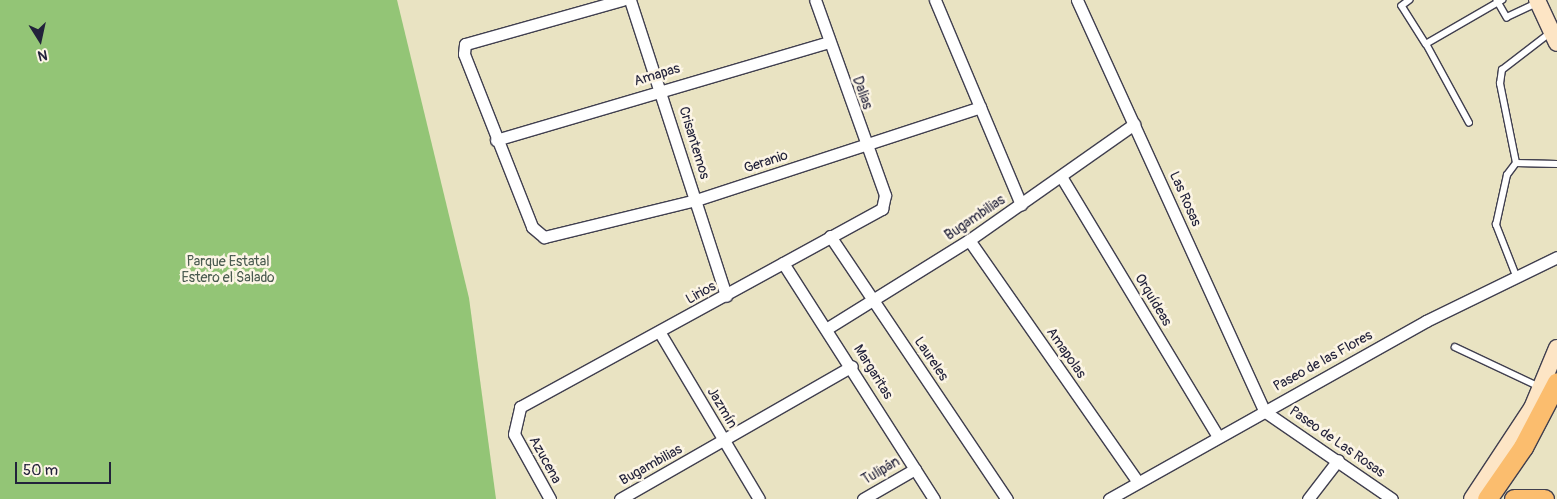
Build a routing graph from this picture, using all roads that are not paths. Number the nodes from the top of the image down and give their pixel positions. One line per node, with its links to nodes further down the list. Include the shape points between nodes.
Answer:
1 (622, 0): 16 (street, via 472,39 465,44 464,54)
2 (630, 0): 12 (street, Crisantemos)
3 (815, 0): 10 (street, Dalias)
4 (935, 0): 13 (street)
5 (1076, 0): 15 (street, Las Rosas)
6 (1410, 0): 11 (lane, via 1402,6)
7 (1499, 1): 8 (lane, via 1507,17); 11 (lane)
8 (1540, 1): 9 (main road)
9 (1556, 35): 18 (lane, via 1502,70 1500,84)
10 (828, 42): 12 (street, Amapas); 17 (street, Dalias)
11 (1426, 44): 14 (lane)
12 (661, 90): 16 (street, Amapas); 22 (street, Crisantemos)
13 (980, 107): 17 (street, Geranio); 23 (street)
14 (1469, 122)
15 (1134, 124): 20 (street, Bugambilias); 38 (street, Las Rosas)
16 (496, 140): 22 (street, Geranio, via 532,227 544,236 558,236)
17 (865, 146): 21 (street, Dalias); 22 (street, Geranio)
18 (1516, 163): 19 (lane); 28 (lane, via 1507,175 1496,225)
19 (1557, 164)
20 (1062, 178): 23 (street, Bugambilias); 39 (street, Orquídeas)
21 (885, 194): 24 (street, Lirios, via 882,209)
22 (696, 200): 29 (street, Crisantemos)
23 (1021, 205): 25 (street, Bugambilias)
24 (830, 236): 27 (street, Lirios); 30 (street, Laureles)
25 (969, 240): 30 (street, Bugambilias); 43 (street, Amapolas)
26 (1557, 257): 28 (street, Paseo de las Flores)
27 (783, 263): 29 (street, Lirios); 31 (street, Margaritas)
28 (1516, 276): 38 (street, Paseo de las Flores)
29 (726, 296): 32 (street, Lirios)
30 (873, 300): 31 (street, Bugambilias); 49 (street, Laureles)
31 (826, 328): 35 (street, Margaritas)
32 (660, 333): 37 (street, Lirios); 40 (street, Jazmín)
33 (1455, 347): 36 (lane)
34 (1557, 348): 36 (main road)
35 (852, 366): 40 (street, Bugambilias); 42 (street, Margaritas)
36 (1549, 385): 53 (main road); 54 (highway, via 1523,447)
37 (520, 407): 44 (street, Azucena, via 514,434)
38 (1264, 410): 39 (street, Paseo de las Flores); 41 (street, Paseo de Las Rosas)
39 (1218, 437): 43 (street, Paseo de las Flores)
40 (724, 441): 45 (street, Bugambilias); 46 (street, Jazmín)
41 (1338, 460): 51 (street); 52 (street, Paseo de Las Rosas)
42 (915, 469): 47 (street, Tulipán); 48 (street, Margaritas)
43 (1138, 482): 50 (street, Paseo de las Flores)
44 (550, 499)
45 (620, 499)
46 (758, 499)
47 (862, 499)
48 (934, 499)
49 (1007, 499)
50 (1109, 499)
51 (1308, 499)
52 (1392, 499)
53 (1472, 499)
54 (1487, 499)
55 (1514, 499): 56 (highway)
56 (1544, 499)

